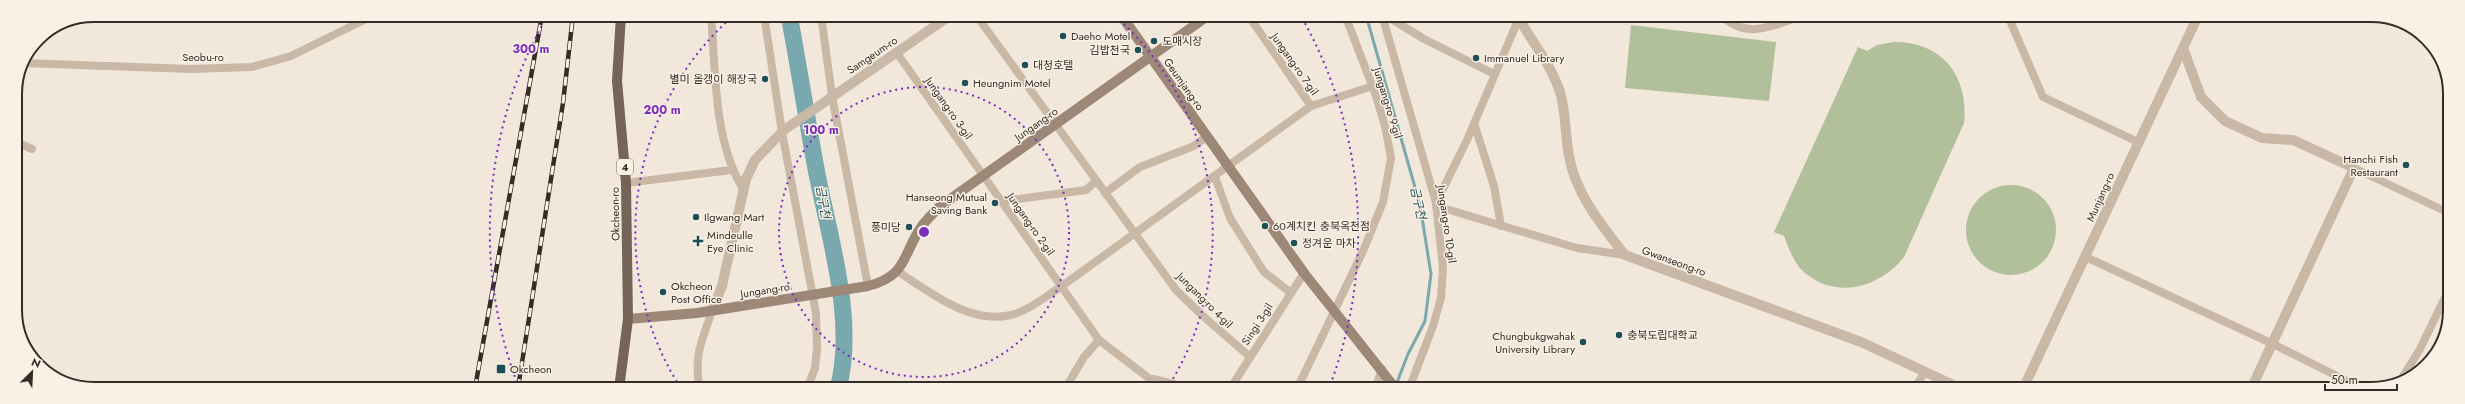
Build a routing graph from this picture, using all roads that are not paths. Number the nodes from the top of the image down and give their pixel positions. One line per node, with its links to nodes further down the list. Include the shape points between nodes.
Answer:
1 (353, 22): 23 (street, Seobu-ro, via 291,56 252,67 191,69)
2 (621, 22): 41 (main road, Okcheon-ro / 4, via 617,81)
3 (712, 22): 37 (street, via 724,146)
4 (765, 22): 30 (street)
5 (822, 22): 26 (street)
6 (941, 22): 21 (street, Samgeum-ro)
7 (981, 22): 29 (street, Jungang-ro 4-gil)
8 (1125, 22): 22 (main road, Geumjang-ro)
9 (1192, 22): 22 (main road, Jungang-ro)
10 (1253, 22): 27 (street, Jungang-ro 7-gil)
11 (1348, 22): 25 (street, Jungang-ro 9-gil)
12 (1384, 22): 45 (street, Jungang-ro 10-gil)
13 (1396, 22): 24 (street, via 1424,39)
14 (1516, 22): 24 (street)
15 (1521, 22): 49 (street, Gwanseong-ro, via 1546,63 1560,93 1569,157 1576,180 1602,225)
16 (1728, 22): 17 (street, via 1752,31)
17 (1782, 22)
18 (2011, 22): 32 (street, via 2043,97)
19 (2195, 22): 20 (street, Munjang-ro)
20 (2183, 48): 32 (street, Munjang-ro); 36 (street, via 2201,97 2225,121 2262,138 2293,140)
21 (897, 53): 26 (street, Samgeum-ro); 38 (street, Jungang-ro 3-gil)
22 (1151, 57): 29 (main road, Jungang-ro); 31 (main road, Geumjang-ro)
23 (28, 63)
24 (1494, 74): 28 (street)
25 (1372, 86): 27 (street); 58 (street, Jungang-ro 9-gil, via 1385,126 1391,158 1389,170 1380,209 1364,249)
26 (829, 98): 30 (street, Samgeum-ro); 54 (street)
27 (1311, 106): 35 (street)
28 (1474, 123): 45 (street); 47 (street, via 1494,186)
29 (1054, 125): 38 (main road, Jungang-ro); 40 (street, Jungang-ro 4-gil)
30 (783, 131): 42 (street, via 755,160); 56 (street)
31 (1206, 136): 35 (main road, Geumjang-ro); 43 (street, via 1194,146 1140,167)
32 (2138, 142): 50 (street, Munjang-ro)
33 (22, 145): 34 (street)
34 (32, 149)
35 (1228, 167): 39 (street); 52 (main road, Geumjang-ro)
36 (2354, 168): 46 (street); 62 (street)
37 (731, 170): 41 (street); 42 (street)
38 (983, 176): 44 (street, Jungang-ro 2-gil); 51 (main road, Jungang-ro, via 939,207 922,226)
39 (1215, 177): 48 (street); 55 (street, via 1230,218 1264,272)
40 (1096, 181): 43 (street, Jungang-ro 4-gil); 44 (street, via 1086,190)
41 (626, 183): 60 (main road, Okcheon-ro / 4)
42 (743, 190): 59 (street, via 724,279)
43 (1105, 193): 48 (street, Jungang-ro 4-gil)
44 (1002, 201): 53 (street, Jungang-ro 2-gil)
45 (1436, 205): 47 (street); 78 (street, Jungang-ro 10-gil, via 1443,268 1441,298)
46 (2443, 210)
47 (1501, 226): 49 (street, via 1577,248)
48 (1135, 234): 53 (street); 63 (street, Jungang-ro 4-gil, via 1176,290)
49 (1625, 255): 65 (street, Gwanseong-ro, via 1861,342)
50 (2086, 257): 62 (street); 81 (street, Munjang-ro)
51 (897, 271): 53 (street, via 944,301 969,312 991,317 1011,315 1024,310); 54 (main road, Jungang-ro, via 886,282)
52 (1304, 273): 55 (street, Singi 3-gil); 58 (main road, Geumjang-ro)
53 (1062, 286): 61 (street, Jungang-ro 2-gil)
54 (864, 287): 56 (main road, Jungang-ro)
55 (1291, 293): 63 (street, Singi 3-gil)
56 (811, 294): 59 (main road, Jungang-ro); 70 (street, via 816,312 818,348)
57 (2443, 301): 66 (street)
58 (1334, 310): 64 (main road, Geumjang-ro); 75 (street)
59 (712, 311): 60 (main road, Jungang-ro); 69 (street, via 701,342 696,370)
60 (628, 319): 68 (main road, Okcheon-ro / 4)
61 (1099, 340): 67 (street, Jungang-ro 2-gil); 71 (street, via 1084,357)
62 (2273, 344): 82 (street); 83 (street)
63 (1249, 356): 74 (street, Singi 3-gil)
64 (1383, 370): 76 (street); 77 (main road, Geumjang-ro)
65 (1925, 372): 79 (street); 80 (street, Gwanseong-ro)
66 (2406, 373)
67 (1150, 378): 72 (street, Jungang-ro 2-gil); 73 (street)
68 (620, 382)
69 (699, 382)
70 (810, 382)
71 (1070, 382)
72 (1155, 382)
73 (1166, 382)
74 (1234, 382)
75 (1300, 382)
76 (1378, 382)
77 (1391, 382)
78 (1412, 382)
79 (1919, 382)
80 (1947, 382)
81 (2026, 382)
82 (2254, 382)
83 (2349, 382)

